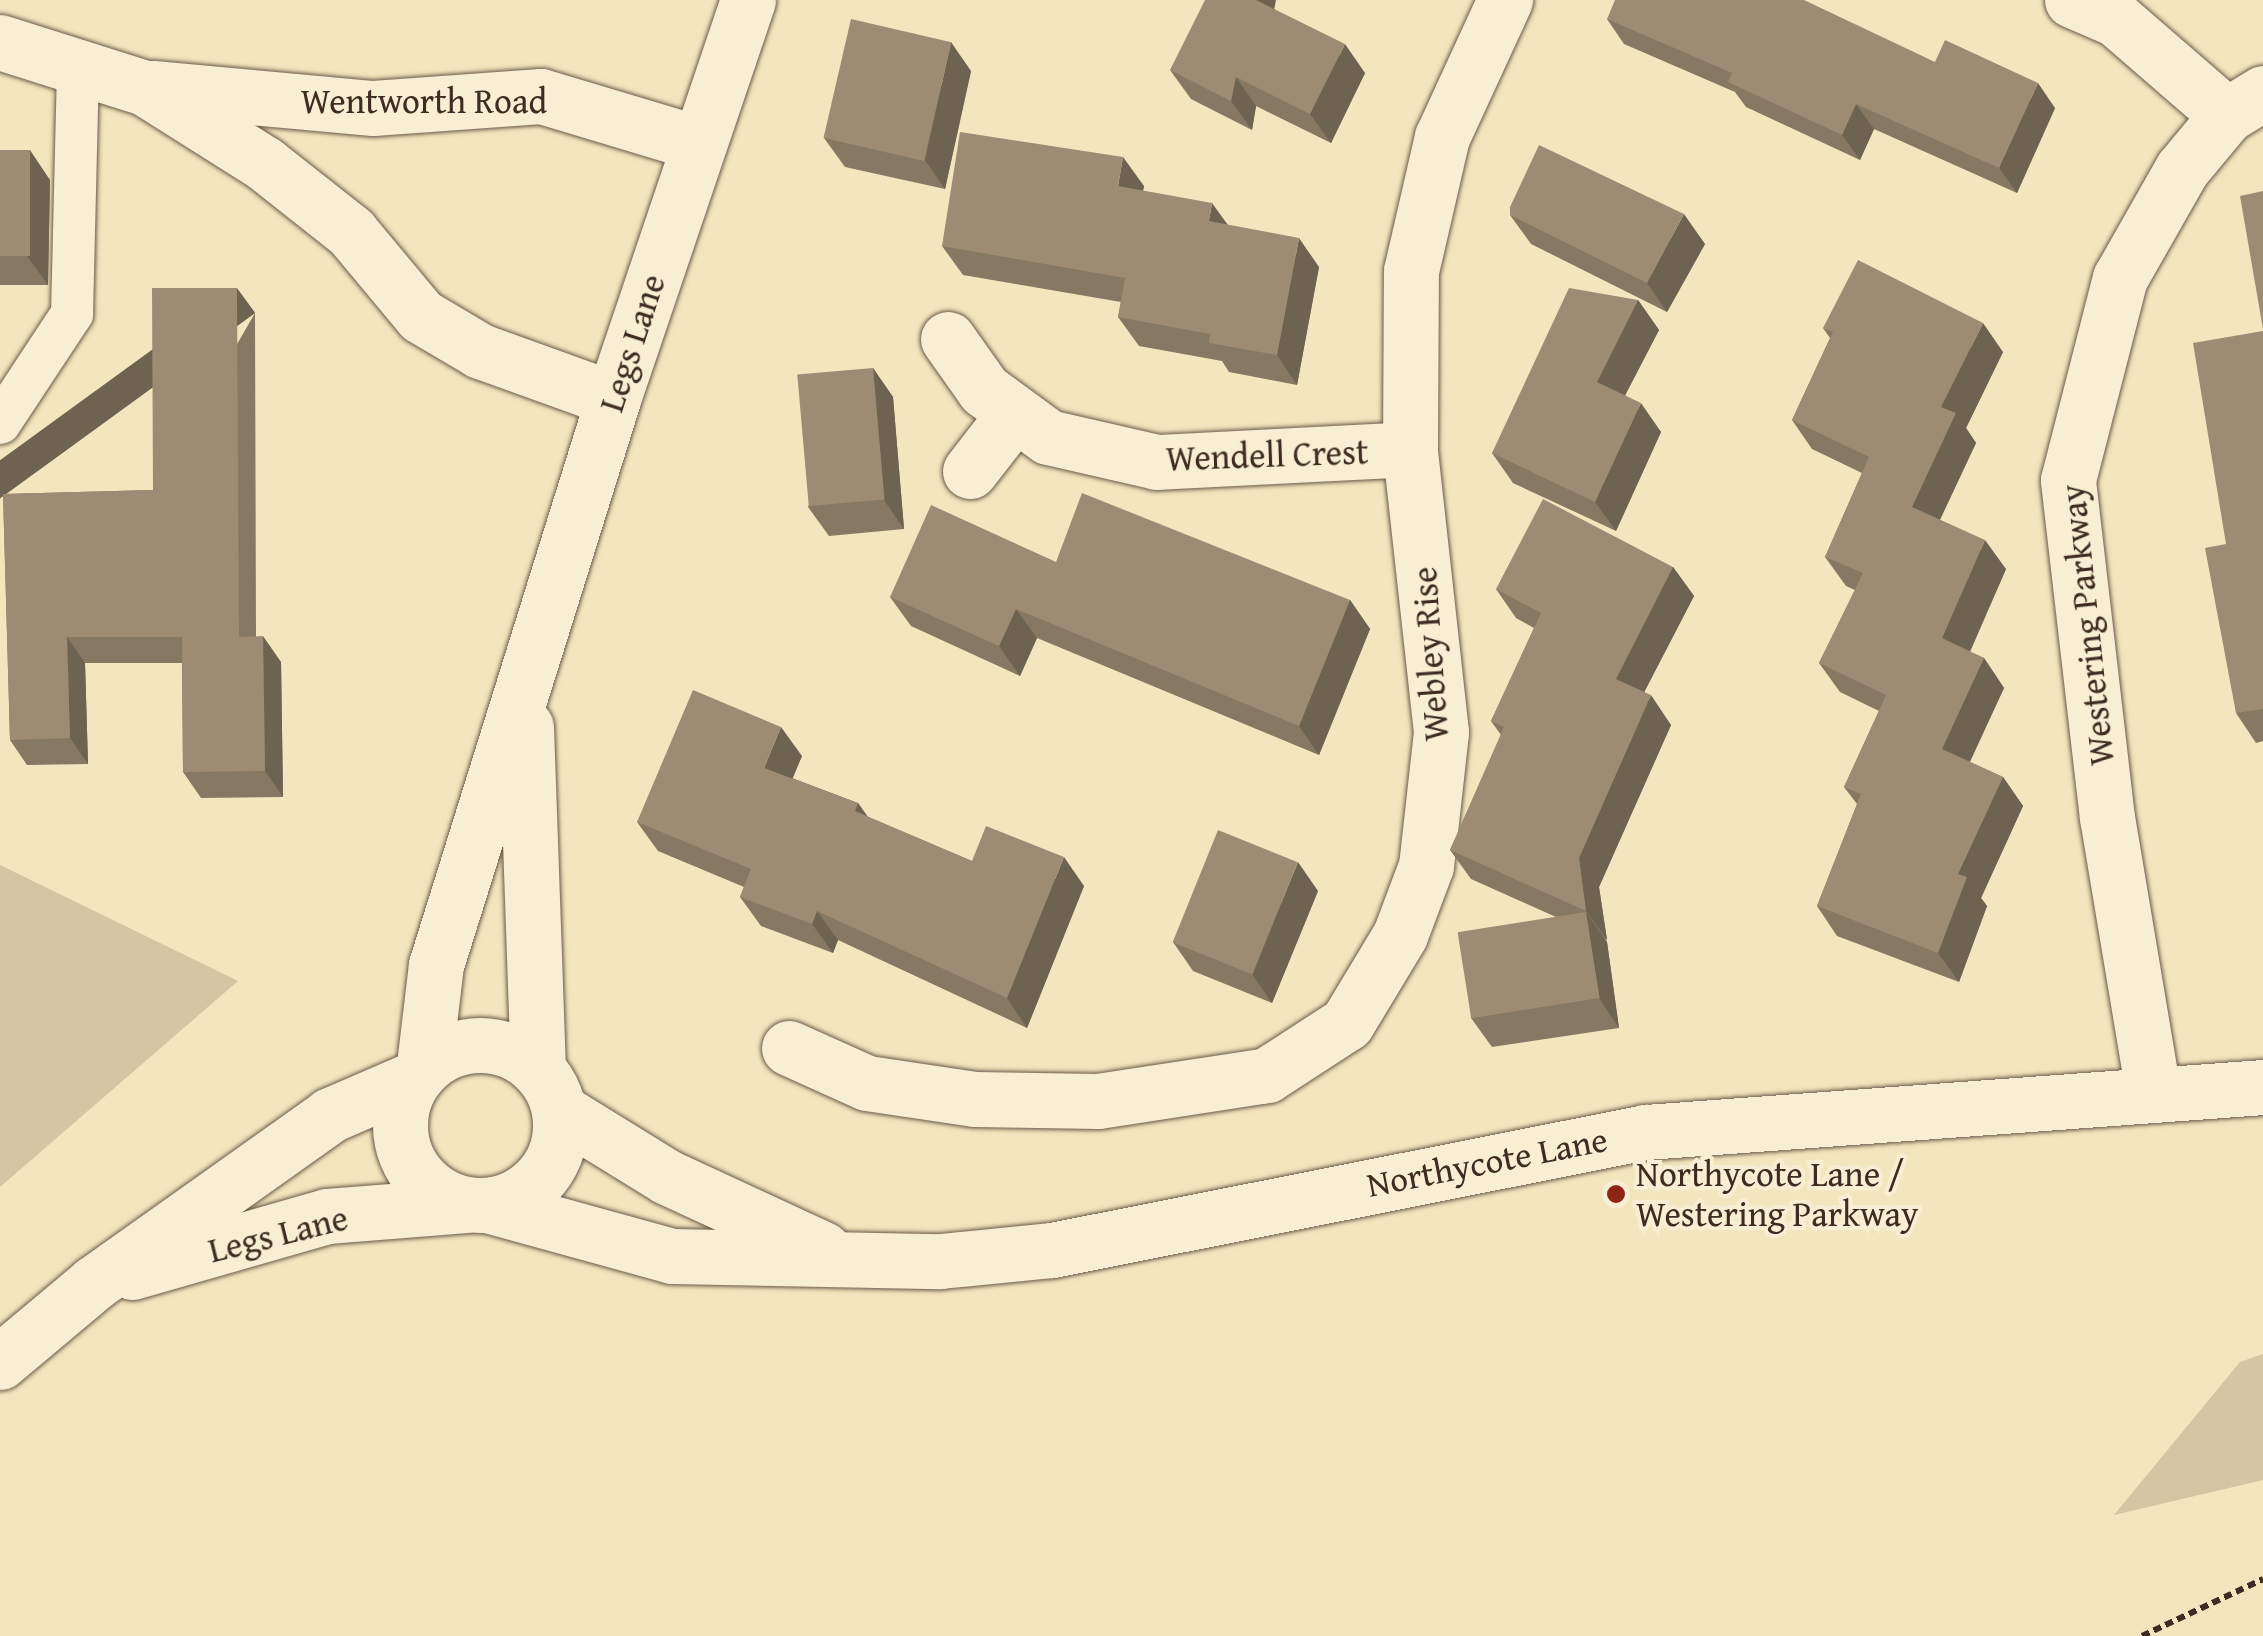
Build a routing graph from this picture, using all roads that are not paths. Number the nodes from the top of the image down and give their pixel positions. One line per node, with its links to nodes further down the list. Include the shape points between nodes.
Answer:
1 (748, 0): 8 (street, Legs Lane)
2 (1505, 0): 13 (street, Webley Rise, via 1442,138 1411,271)
3 (2072, 0): 7 (street, via 2116,19)
4 (0, 42): 5 (street, Wentworth Road)
5 (78, 64): 6 (street, Wentworth Road); 12 (lane, via 72,314)
6 (145, 88): 8 (street, Wentworth Road, via 373,108 542,96); 10 (street, Wentworth Road, via 265,164 351,232 421,316 480,351)
7 (2245, 104): 20 (street, Westering Parkway, via 2182,169 2120,278 2068,480 2107,818)
8 (698, 143): 10 (street, Legs Lane)
9 (948, 340): 11 (street, Wendell Crest, via 984,390)
10 (613, 399): 15 (street, Legs Lane)
11 (1015, 413): 13 (street, Wendell Crest, via 1048,437 1157,462); 14 (street)
12 (0, 423)
13 (1410, 450): 16 (street, Webley Rise, via 1439,751 1426,866 1400,935 1347,1023 1268,1075 1098,1101 975,1099 867,1084)
14 (970, 471)
15 (524, 689): 17 (street, Legs Lane, via 436,965); 19 (street, Legs Lane)
16 (789, 1048)
17 (418, 1073): 19 (street, via 451,1049 482,1044 513,1050); 21 (street, via 399,1131 405,1157 430,1188); 23 (street, Legs Lane, via 330,1115)
18 (2263, 1088): 20 (street, Northycote Lane)
19 (549, 1090): 21 (street, via 559,1144 544,1174 519,1196); 22 (street, Northycote Lane, via 666,1177)
20 (2153, 1092): 22 (street, Northycote Lane, via 1646,1132 1052,1250 940,1260)
21 (477, 1205): 22 (street, Northycote Lane, via 672,1256); 23 (street, Legs Lane, via 327,1216)
22 (835, 1254)
23 (94, 1283): 24 (street, Legs Lane)
24 (0, 1362)

